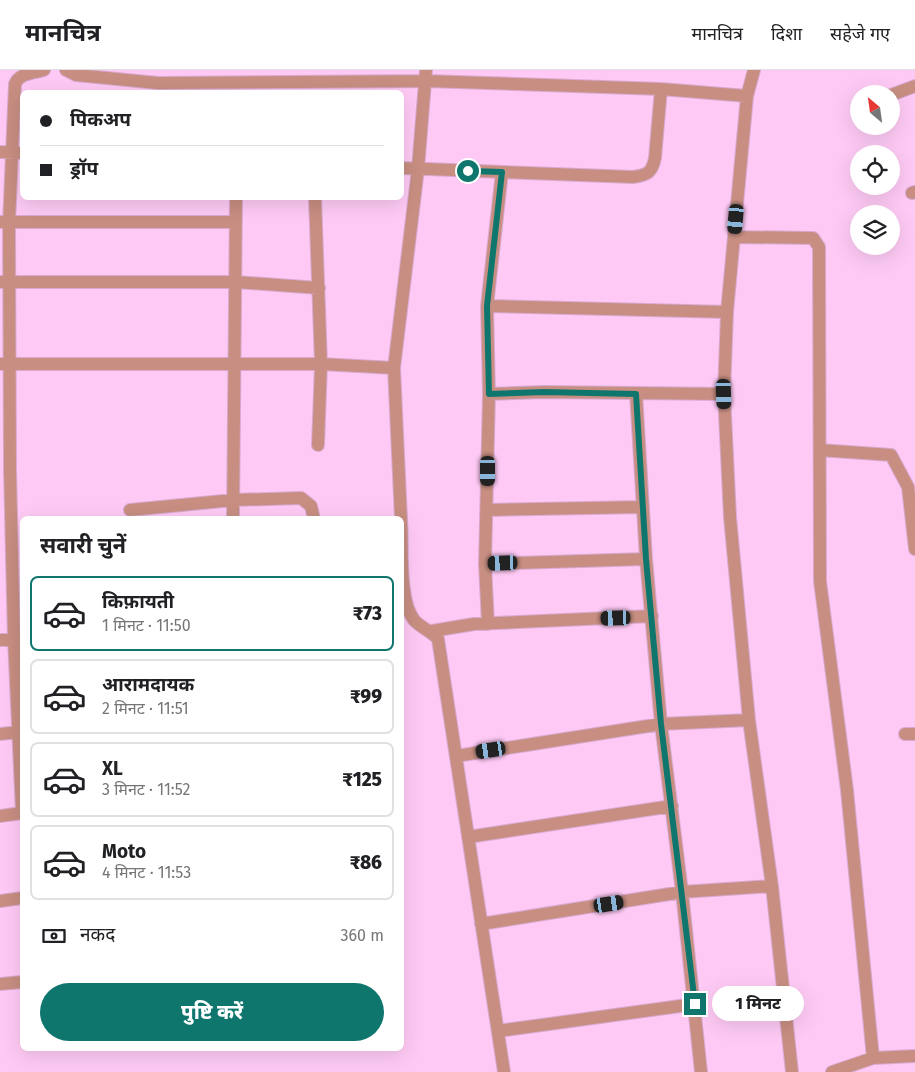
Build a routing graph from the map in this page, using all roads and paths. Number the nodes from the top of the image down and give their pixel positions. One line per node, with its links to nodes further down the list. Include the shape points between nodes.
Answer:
1 (44, 70): 9 (street, via 17,80)
2 (66, 70): 4 (street, via 76,75 158,83)
3 (754, 70): 8 (street)
4 (426, 76): 6 (street); 11 (street)
5 (915, 86): 7 (street)
6 (661, 89): 8 (street); 12 (street, via 655,158 653,169 646,175)
7 (900, 92)
8 (747, 96): 17 (street)
9 (11, 152): 16 (street)
10 (404, 168): 11 (street)
11 (418, 170): 12 (street); 26 (street)
12 (502, 172): 21 (street)
13 (236, 200): 15 (street)
14 (315, 200): 20 (street)
15 (236, 222): 16 (street); 18 (street)
16 (4, 223): 19 (street)
17 (734, 237): 22 (street); 31 (street, via 812,238 820,247)
18 (236, 282): 19 (street); 20 (street); 25 (street)
19 (5, 283): 23 (street)
20 (318, 288): 24 (street)
21 (487, 306): 22 (street); 27 (street)
22 (727, 312): 29 (street)
23 (6, 364): 25 (street); 32 (street)
24 (321, 364): 25 (street); 26 (street); 30 (street)
25 (236, 366): 33 (street)
26 (394, 368): 39 (street)
27 (489, 394): 28 (street); 36 (street)
28 (636, 394): 29 (street); 34 (street)
29 (724, 394): 52 (street, via 730,517)
30 (318, 445)
31 (820, 450): 40 (street, via 891,455 908,486); 72 (street, via 820,581 848,790)
32 (5, 470): 41 (street)
33 (233, 500): 35 (street); 37 (street); 38 (street, via 301,498 312,506)
34 (643, 507): 36 (street); 42 (street)
35 (130, 510)
36 (488, 510): 43 (street)
37 (233, 516)
38 (314, 516)
39 (401, 516)
40 (915, 549)
41 (6, 557): 50 (street)
42 (646, 559): 43 (street); 45 (street)
43 (485, 564): 48 (street)
44 (404, 581): 47 (street, via 405,602)
45 (652, 616): 48 (street); 53 (street)
46 (404, 622): 47 (street)
47 (416, 622): 49 (street)
48 (488, 624): 49 (street)
49 (432, 631): 56 (street, via 438,639)
50 (18, 639): 51 (street); 54 (street)
51 (0, 640)
52 (749, 720): 53 (street); 62 (street)
53 (661, 724): 56 (street); 58 (street)
54 (19, 732): 55 (street); 57 (street)
55 (0, 734)
56 (456, 756): 61 (street)
57 (20, 759)
58 (672, 806): 61 (street); 63 (street)
59 (20, 812): 60 (street)
60 (0, 816)
61 (468, 837): 66 (street)
62 (772, 886): 63 (street); 75 (street)
63 (682, 892): 66 (street); 69 (street)
64 (20, 898): 65 (street)
65 (0, 902)
66 (480, 924): 70 (street)
67 (20, 982): 68 (street)
68 (0, 984)
69 (695, 1004): 70 (street); 74 (street)
70 (498, 1031): 73 (street)
71 (915, 1056): 72 (street)
72 (873, 1058): 76 (street)
73 (504, 1072)
74 (701, 1072)
75 (792, 1072)
76 (832, 1072)

